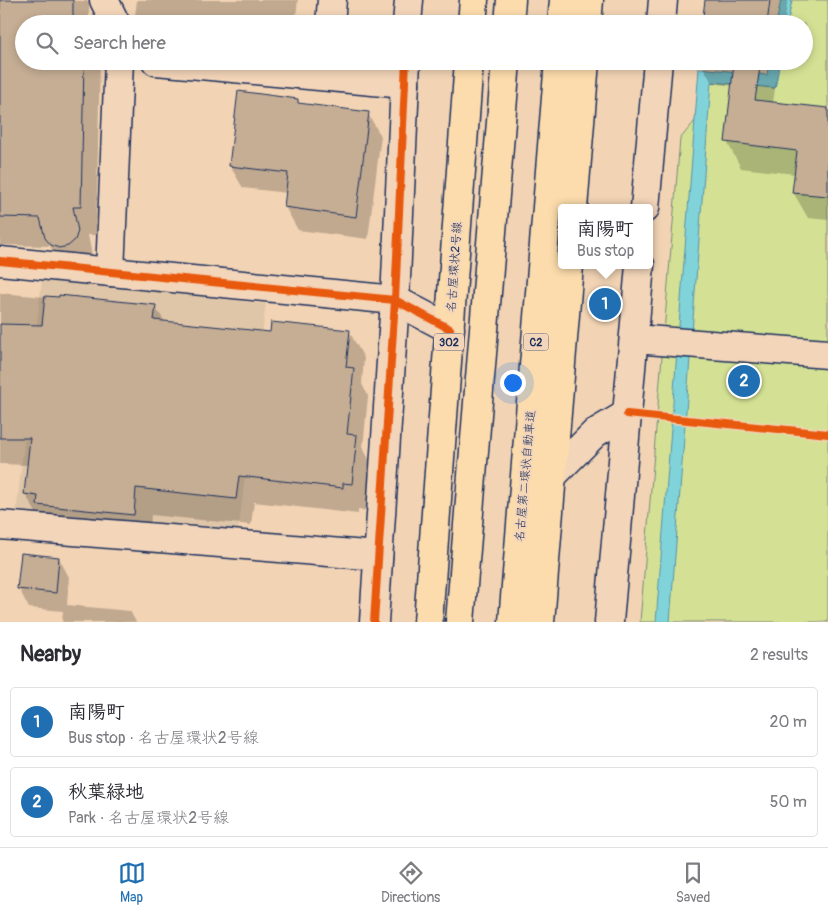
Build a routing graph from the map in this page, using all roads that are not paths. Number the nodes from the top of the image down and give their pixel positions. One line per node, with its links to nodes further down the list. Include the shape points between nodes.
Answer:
1 (104, 0): 8 (street)
2 (332, 0): 9 (street)
3 (474, 0): 10 (highway)
4 (511, 0): 11 (highway)
5 (564, 0): 12 (highway)
6 (589, 0): 13 (highway)
7 (663, 0): 14 (street)
8 (112, 15)
9 (331, 15)
10 (473, 15)
11 (510, 15)
12 (563, 15)
13 (588, 15)
14 (662, 15)
15 (119, 70): 28 (street)
16 (345, 70): 22 (street)
17 (469, 70): 30 (highway, 名古屋環状2号線 / 302)
18 (505, 70): 39 (highway)
19 (558, 70): 40 (highway, 名古屋第二環状自動車道 / C2)
20 (583, 70): 23 (highway)
21 (657, 70): 24 (street)
22 (405, 73): 29 (street)
23 (573, 204)
24 (645, 204)
25 (0, 261): 28 (street)
26 (569, 269): 34 (highway)
27 (640, 269): 31 (street)
28 (110, 272): 29 (street)
29 (395, 300): 30 (street); 36 (street)
30 (450, 329): 38 (highway, 名古屋環状2号線 / 302)
31 (634, 339): 32 (street); 33 (street)
32 (828, 354)
33 (627, 414): 34 (street, via 595,433); 42 (street)
34 (553, 475): 41 (highway)
35 (0, 525): 36 (street)
36 (378, 556): 37 (street)
37 (374, 622)
38 (428, 622)
39 (460, 622)
40 (513, 622)
41 (540, 622)
42 (609, 622)

